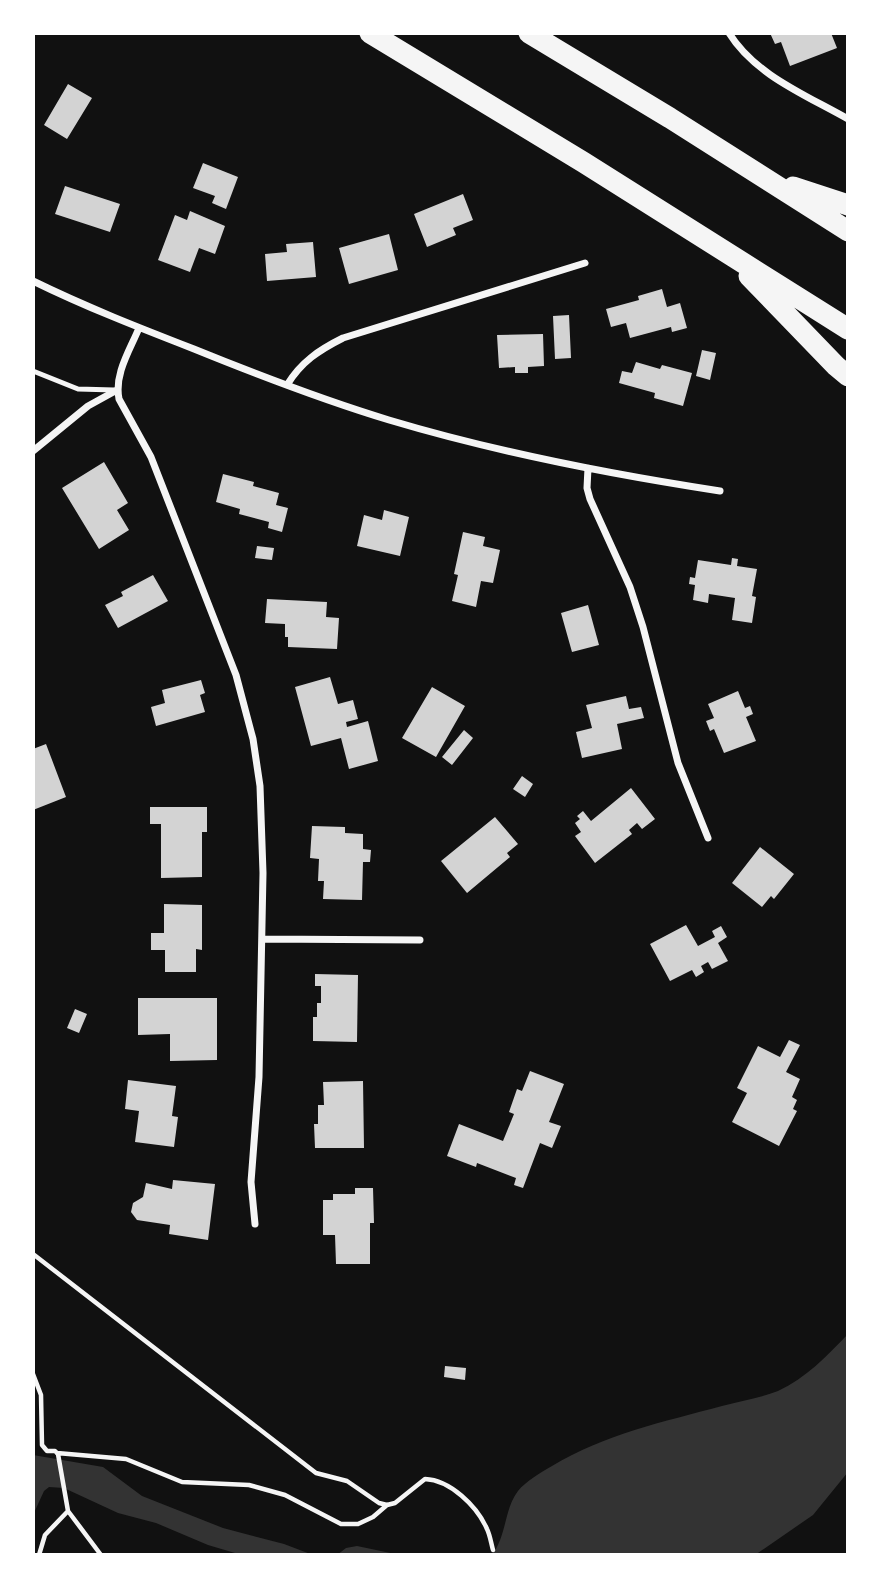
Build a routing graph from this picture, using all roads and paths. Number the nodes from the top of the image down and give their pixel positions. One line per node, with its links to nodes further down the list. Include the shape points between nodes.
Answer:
1 (370, 33): 8 (highway)
2 (529, 33): 5 (highway)
3 (729, 33): 4 (street, via 757,65)
4 (848, 119)
5 (764, 178): 6 (highway); 7 (highway)
6 (848, 205)
7 (848, 231)
8 (726, 251): 12 (highway); 14 (highway)
9 (585, 263): 15 (street, via 343,338 313,355)
10 (33, 281): 11 (street)
11 (139, 328): 15 (street); 16 (street)
12 (848, 329)
13 (33, 370): 16 (lane, via 79,389)
14 (848, 376)
15 (287, 385): 18 (street, via 422,429)
16 (117, 390): 17 (street, via 88,406); 21 (street, via 151,457 249,717 261,806)
17 (33, 451)
18 (588, 468): 19 (street); 20 (street, via 590,499 630,587 678,763)
19 (720, 491)
20 (708, 838)
21 (262, 939): 22 (street); 23 (street, via 251,1182)
22 (420, 940)
23 (255, 1224)
24 (33, 1254): 27 (path, via 316,1473 347,1481)
25 (33, 1374): 26 (path, via 41,1395 42,1445)
26 (57, 1455): 27 (path, via 127,1459 182,1482 249,1485 285,1495 341,1524 358,1524); 28 (path)
27 (387, 1505): 29 (path, via 425,1479 438,1479 478,1514)
28 (68, 1511): 30 (path, via 45,1535); 31 (path)
29 (493, 1550)
30 (39, 1555)
31 (101, 1555)

